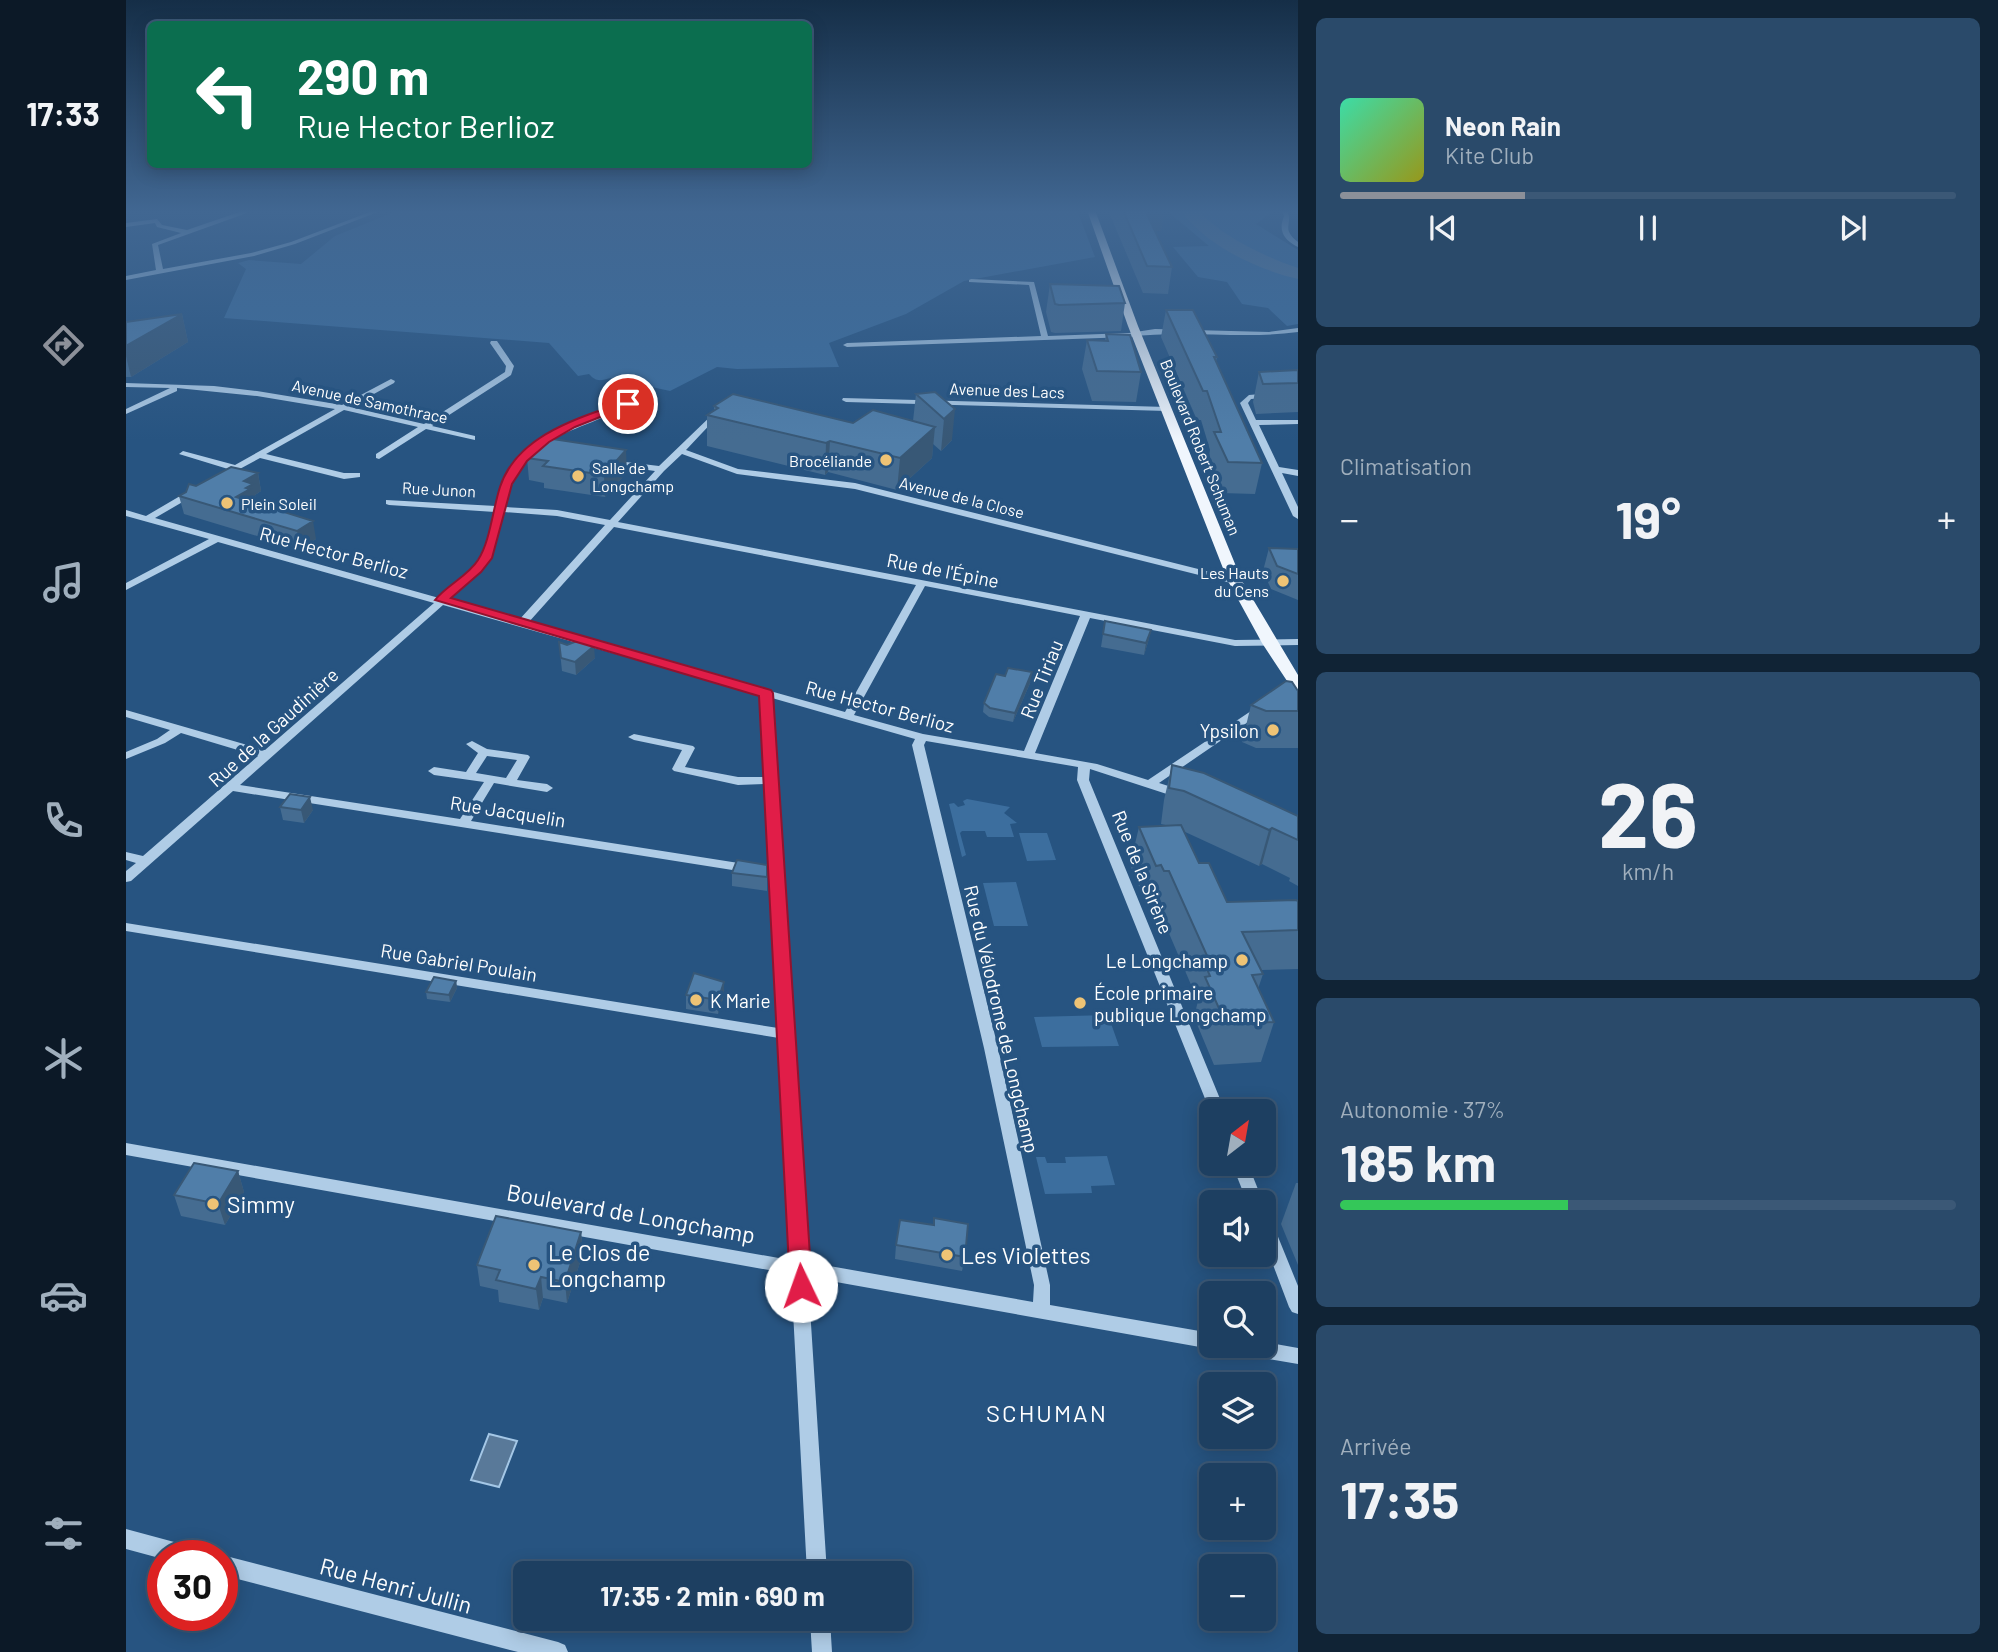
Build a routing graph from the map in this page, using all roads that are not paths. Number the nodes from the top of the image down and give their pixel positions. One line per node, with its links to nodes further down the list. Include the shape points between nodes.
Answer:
1 (1033, 287): 5 (street)
2 (1119, 287): 4 (main road, Boulevard Robert Schuman)
3 (1298, 330): 4 (street, via 1269,334)
4 (1135, 332): 5 (street); 15 (main road, Boulevard Robert Schuman)
5 (1045, 338): 7 (street)
6 (494, 344): 20 (street, via 510,366 508,373)
7 (847, 345)
8 (391, 381): 14 (street)
9 (126, 385): 10 (street, Avenue de Samothrace)
10 (177, 387): 14 (street, Avenue de Samothrace, via 274,394); 16 (street)
11 (649, 387): 22 (street, via 628,404 578,421)
12 (1298, 393): 19 (street, via 1246,399)
13 (846, 400): 15 (street, Avenue des Lacs)
14 (345, 407): 20 (street, Avenue de Samothrace); 26 (street)
15 (1167, 409): 43 (main road, Boulevard Robert Schuman)
16 (126, 412)
17 (715, 414): 23 (street)
18 (1298, 422): 19 (street)
19 (1253, 423): 31 (street)
20 (426, 426): 21 (street, Avenue de Samothrace); 27 (street)
21 (472, 438)
22 (532, 450): 24 (street); 37 (street, Rue de la Gaudinière, via 512,474)
23 (681, 451): 30 (street); 43 (street, Avenue de la Close, via 737,471 855,486)
24 (543, 452)
25 (183, 454): 29 (street)
26 (258, 455): 29 (street); 33 (street, via 344,476)
27 (379, 456)
28 (597, 460): 30 (street)
29 (236, 468): 34 (street)
30 (661, 469): 41 (street)
31 (1276, 469): 32 (street); 39 (street)
32 (1298, 473)
33 (357, 475)
34 (213, 481)
35 (202, 487): 40 (street)
36 (389, 502): 37 (street, Rue Junon)
37 (499, 507): 41 (street, Rue Junon); 46 (street, Rue de la Gaudinière, via 486,558)
38 (126, 513): 40 (street, Rue Hector Berlioz)
39 (1298, 515)
40 (147, 519): 42 (street, Rue Hector Berlioz)
41 (611, 523): 44 (street, Rue de l'Épine); 48 (street)
42 (218, 538): 45 (street); 46 (street, Rue Hector Berlioz)
43 (1235, 582): 50 (main road, Boulevard Robert Schuman)
44 (921, 584): 47 (street, Rue de l'Épine); 54 (street)
45 (126, 587)
46 (441, 600): 48 (street, Rue Hector Berlioz); 60 (street, Rue de la Gaudinière)
47 (1086, 615): 50 (street, Rue de l'Épine, via 1242,644); 62 (street, Rue Tiriau)
48 (521, 624): 51 (street, Rue Hector Berlioz)
49 (1298, 642): 50 (street, Rue de l'Épine)
50 (1269, 643): 52 (main road, Boulevard Robert Schuman)
51 (766, 693): 54 (street, Rue Hector Berlioz); 67 (street)
52 (1289, 695): 69 (street)
53 (126, 713): 55 (street)
54 (848, 716): 57 (street, Rue Hector Berlioz)
55 (180, 728): 60 (street); 61 (street)
56 (634, 737): 67 (street, via 689,748 678,769 738,780)
57 (922, 737): 62 (street, Rue Hector Berlioz); 85 (street, Rue du Vélodrome de Longchamp, via 918,745 1042,1284)
58 (472, 744): 59 (street)
59 (484, 752): 65 (street); 68 (street, via 524,757)
60 (268, 755): 70 (street, Rue de la Gaudinière)
61 (126, 756)
62 (1028, 756): 63 (street, Rue Hector Berlioz)
63 (1084, 765): 69 (street, Rue Hector Berlioz); 80 (street, Rue de la Sirène, via 1083,780)
64 (434, 771): 65 (street)
65 (469, 776): 66 (street)
66 (491, 779): 68 (street); 73 (street)
67 (772, 780): 76 (street)
68 (510, 782): 71 (street)
69 (1151, 783): 72 (street, Rue Hector Berlioz)
70 (232, 787): 73 (street, Rue Jacquelin); 75 (street, Rue de la Gaudinière)
71 (547, 788)
72 (1196, 800)
73 (464, 823): 76 (street, Rue Jacquelin)
74 (126, 856): 75 (street)
75 (145, 861): 77 (street, Rue de la Gaudinière)
76 (778, 873): 79 (street)
77 (126, 878)
78 (126, 927): 79 (street, Rue Gabriel Poulain)
79 (785, 1034): 83 (street)
80 (1213, 1099)
81 (126, 1149): 83 (street, Boulevard de Longchamp)
82 (1276, 1252): 84 (street)
83 (800, 1268): 85 (street, Boulevard de Longchamp); 91 (street)
84 (1298, 1307)
85 (1041, 1311): 86 (street, Boulevard de Longchamp)
86 (1199, 1339)
87 (1276, 1352): 88 (street)
88 (1298, 1356)
89 (126, 1539): 90 (street)
90 (147, 1545)
91 (816, 1561)
92 (238, 1568): 94 (street, Rue Henri Jullin)
93 (821, 1631): 95 (street)
94 (558, 1652)
95 (822, 1652)

